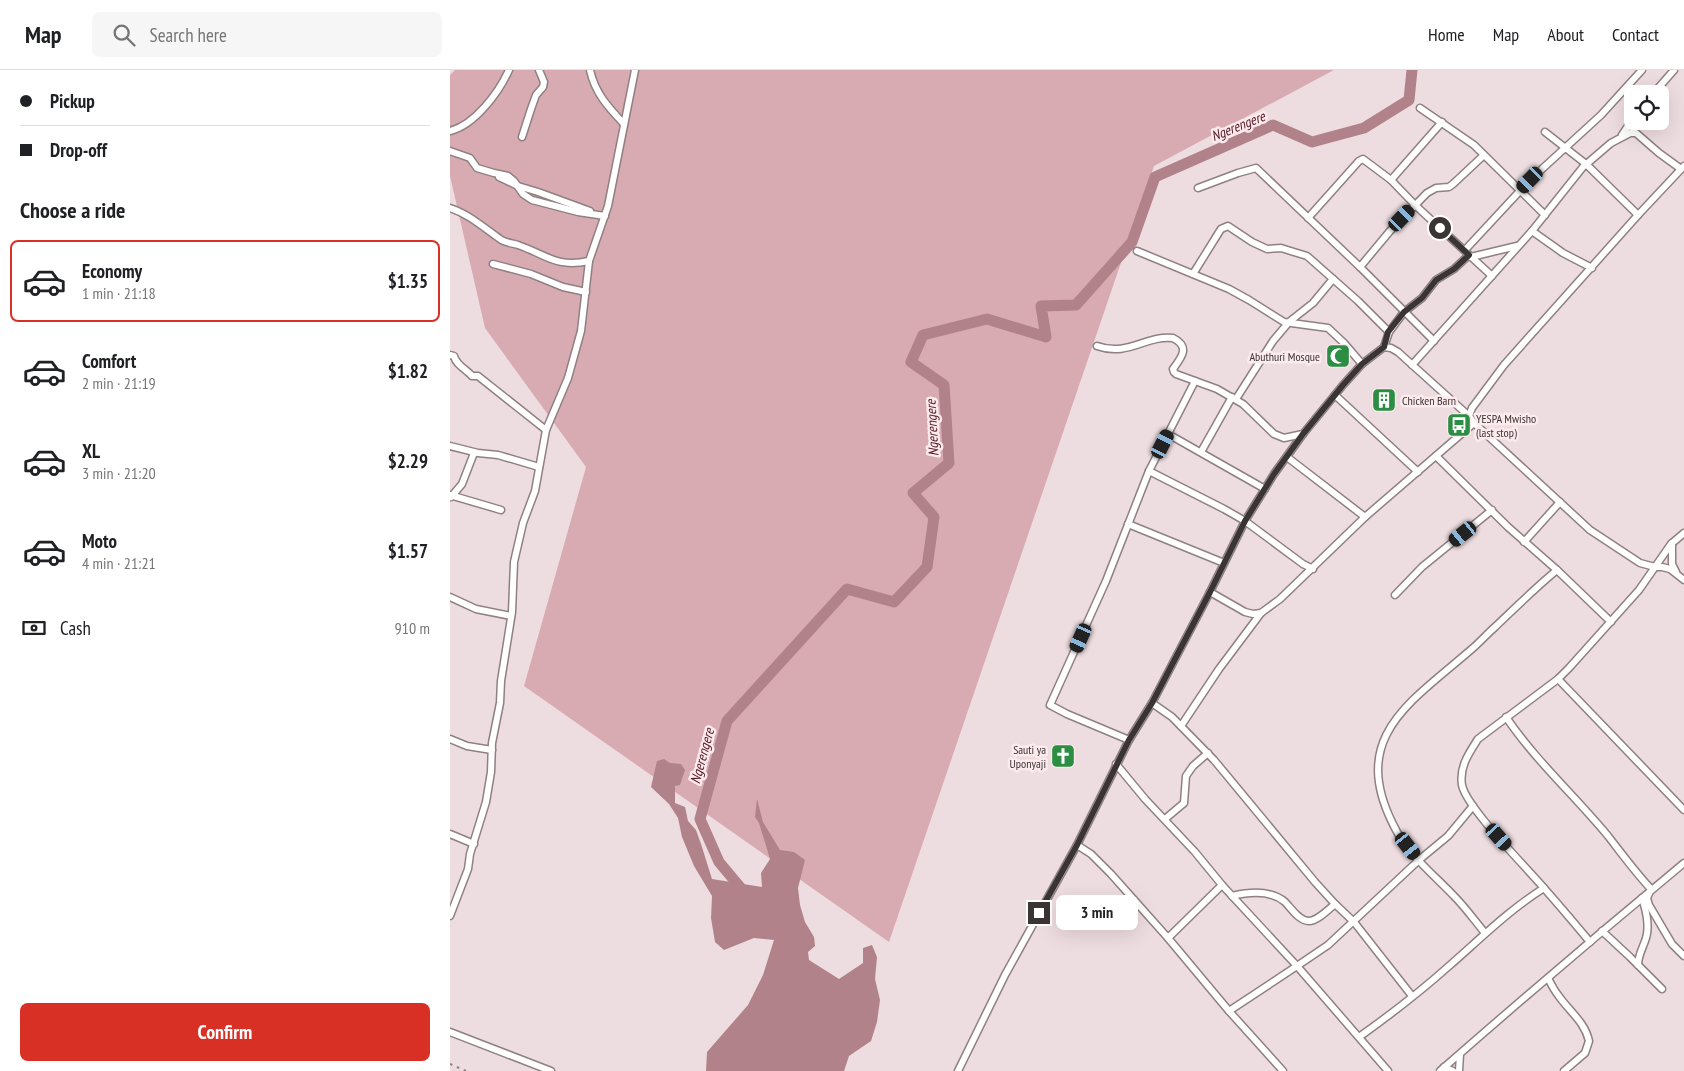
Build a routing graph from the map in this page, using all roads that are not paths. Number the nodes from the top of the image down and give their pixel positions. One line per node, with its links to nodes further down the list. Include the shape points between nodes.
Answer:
1 (509, 70): 12 (street, via 501,86 471,120)
2 (539, 70): 14 (street, via 543,87 536,95)
3 (590, 70): 10 (street, via 605,104)
4 (636, 70): 10 (street)
5 (1642, 70): 16 (street)
6 (1674, 70): 7 (street)
7 (1661, 85)
8 (1420, 108): 9 (street)
9 (1442, 122): 18 (street); 22 (street)
10 (624, 124): 29 (street)
11 (1625, 130): 15 (street)
12 (450, 131)
13 (1545, 132): 16 (street)
14 (522, 137)
15 (1620, 137): 19 (street); 20 (street, via 1636,133 1658,153)
16 (1566, 147): 19 (street); 25 (street)
17 (450, 151): 23 (street, via 470,158 477,168 508,176)
18 (1484, 155): 25 (street); 26 (street, via 1453,184 1431,190)
19 (1586, 164): 28 (street); 30 (street)
20 (1683, 167): 28 (street)
21 (499, 177): 23 (street)
22 (1391, 180): 26 (street); 31 (street, via 1366,159 1361,159)
23 (518, 186): 29 (street, via 528,198 543,204)
24 (1198, 188): 31 (street, via 1256,168)
25 (1519, 191): 30 (street); 35 (street)
26 (1415, 204): 35 (street); 38 (street)
27 (450, 208): 36 (street, via 505,242 564,264)
28 (1638, 215): 39 (street)
29 (606, 216): 36 (street)
30 (1544, 216): 32 (street)
31 (1308, 218): 38 (street)
32 (1532, 231): 33 (street); 39 (street, via 1563,254)
33 (1518, 245): 35 (street); 41 (street)
34 (1137, 251): 40 (street)
35 (1468, 254): 41 (street); 44 (street)
36 (589, 261): 43 (street)
37 (493, 264): 43 (street)
38 (1360, 267): 44 (street)
39 (1592, 268): 56 (street, via 1504,365)
40 (1194, 274): 42 (street, via 1222,229 1228,226 1267,249 1281,248 1307,256); 45 (street)
41 (1492, 276): 47 (street)
42 (1333, 279): 45 (street, via 1313,303); 46 (street)
43 (586, 292): 58 (street, via 577,348)
44 (1404, 312): 46 (street); 47 (street)
45 (1289, 322): 51 (street, via 1328,328); 55 (street, via 1272,341)
46 (1388, 332): 49 (street)
47 (1434, 341): 52 (street)
48 (1098, 346): 53 (street, via 1115,350 1173,338 1183,350 1183,357 1174,372)
49 (1384, 347): 51 (street); 52 (street, via 1394,349)
50 (450, 355): 58 (street, via 472,376 478,376)
51 (1362, 364): 54 (street)
52 (1412, 365): 56 (street)
53 (1195, 381): 55 (street); 59 (street)
54 (1334, 395): 60 (street); 68 (street)
55 (1234, 398): 60 (street, via 1274,434 1284,438); 62 (street)
56 (1469, 416): 57 (street)
57 (1474, 423): 65 (street); 71 (street)
58 (546, 430): 66 (street)
59 (1168, 434): 62 (street); 67 (street)
60 (1303, 434): 64 (street)
61 (450, 446): 63 (street)
62 (1200, 452): 69 (street)
63 (474, 453): 66 (street, via 498,455); 70 (street, via 462,484)
64 (1287, 456): 69 (street); 74 (street)
65 (1436, 456): 68 (street); 73 (street)
66 (539, 467): 90 (street, via 514,562)
67 (1149, 471): 75 (street); 76 (street)
68 (1418, 472): 74 (street)
69 (1265, 489): 75 (street)
70 (450, 496): 72 (street)
71 (1560, 502): 78 (street); 81 (street, via 1590,530 1640,562)
72 (501, 510)
73 (1492, 510): 78 (street); 87 (street, via 1422,567)
74 (1365, 517): 82 (street)
75 (1245, 521): 80 (street); 82 (street)
76 (1128, 524): 80 (street); 97 (street, via 1050,705)
77 (1684, 532): 79 (street)
78 (1524, 542): 83 (street)
79 (1673, 542): 81 (street); 84 (street, via 1672,564)
80 (1224, 563): 86 (street)
81 (1655, 567): 84 (street); 91 (street)
82 (1313, 569): 89 (street)
83 (1556, 570): 91 (street); 107 (street, via 1475,647 1417,694 1385,735 1377,779 1383,804 1397,832)
84 (1676, 572): 85 (street)
85 (1684, 580)
86 (1210, 592): 89 (street, via 1245,612); 93 (street)
87 (1395, 595)
88 (450, 597): 90 (street, via 476,608)
89 (1261, 613): 95 (street)
90 (511, 616): 98 (street)
91 (1611, 622): 92 (street)
92 (1558, 679): 94 (street); 102 (street)
93 (1152, 703): 95 (street); 97 (street)
94 (1506, 717): 101 (street, via 1478,739 1462,768 1462,785); 111 (street)
95 (1181, 726): 99 (street)
96 (450, 739): 98 (street)
97 (1129, 740): 100 (street)
98 (492, 750): 105 (street, via 486,802)
99 (1208, 753): 103 (street, via 1186,776 1184,803); 114 (street)
100 (1116, 764): 103 (street); 106 (street)
101 (1474, 806): 107 (street, via 1448,836); 110 (street)
102 (1684, 810)
103 (1165, 819): 109 (street)
104 (450, 834): 105 (street)
105 (474, 844): 115 (street)
106 (1077, 845): 119 (street, via 1102,864); 133 (street, via 1005,975)
107 (1419, 860): 116 (street); 118 (street)
108 (1684, 863): 111 (street)
109 (1222, 885): 112 (street); 119 (street)
110 (1544, 888): 118 (street, via 1522,901); 120 (street)
111 (1651, 889): 113 (street); 121 (street, via 1647,898 1649,905 1672,944)
112 (1232, 896): 114 (street, via 1273,895 1306,921 1318,918); 123 (street)
113 (1642, 898): 117 (street); 122 (street, via 1648,928)
114 (1335, 904): 116 (street)
115 (450, 916)
116 (1354, 922): 123 (street); 126 (street)
117 (1602, 931): 120 (street); 122 (street)
118 (1486, 933): 126 (street)
119 (1168, 938): 127 (street)
120 (1590, 942): 124 (street)
121 (1684, 956)
122 (1638, 965): 125 (street)
123 (1298, 966): 127 (street); 129 (street)
124 (1548, 978): 130 (street); 138 (street, via 1585,1029 1589,1041 1585,1053)
125 (1662, 989)
126 (1412, 996): 129 (street)
127 (1228, 1011): 134 (street)
128 (450, 1032): 132 (street)
129 (1358, 1037): 135 (street)
130 (1460, 1054): 131 (street); 137 (street)
131 (1442, 1069): 136 (street)
132 (551, 1071)
133 (958, 1071)
134 (1283, 1071)
135 (1388, 1071)
136 (1453, 1071)
137 (1459, 1071)
138 (1564, 1071)

